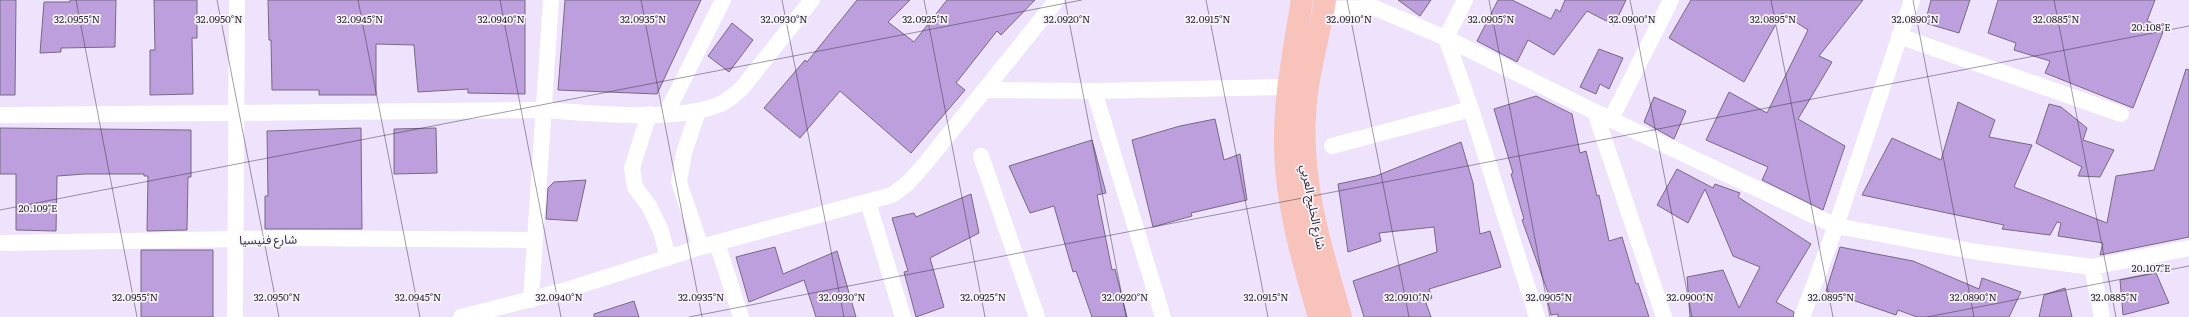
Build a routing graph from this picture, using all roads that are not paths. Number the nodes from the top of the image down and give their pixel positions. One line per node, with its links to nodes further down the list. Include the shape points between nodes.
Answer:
1 (237, 0): 20 (street)
2 (551, 0): 18 (street)
3 (723, 0): 23 (street)
4 (812, 0): 19 (street, via 742,88 730,99)
5 (1057, 0): 15 (street)
6 (1302, 0): 14 (main road, شارع الخليج العربي)
7 (1465, 0): 13 (street)
8 (1671, 0): 26 (street)
9 (1912, 0): 12 (street)
10 (1325, 4): 11 (street); 47 (main road, شارع الخليج العربي, via 1305,115 1304,143 1308,189 1316,229)
11 (1372, 4): 13 (street)
12 (1900, 36): 24 (street); 30 (street)
13 (1446, 38): 17 (street); 21 (street)
14 (1288, 87): 16 (street); 46 (main road, شارع الخليج العربي, via 1285,149 1289,189 1296,232)
15 (986, 90): 16 (street); 29 (street, via 908,182 892,195)
16 (1094, 91): 45 (street)
17 (1471, 109): 27 (street); 48 (street)
18 (544, 110): 20 (street); 22 (street); 32 (street)
19 (698, 111): 23 (street); 35 (street, via 684,153 678,182)
20 (237, 112): 25 (street); 31 (street)
21 (1595, 112): 26 (street); 49 (street)
22 (649, 114): 23 (street); 37 (street, via 632,168 635,187 649,206 661,231)
23 (666, 114)
24 (2121, 114)
25 (0, 115)
26 (1611, 119): 30 (street)
27 (1332, 146)
28 (981, 156): 44 (street)
29 (868, 202): 34 (street); 43 (street)
30 (1836, 226): 38 (street, via 1977,252); 50 (street)
31 (235, 240): 32 (street, شارع فنيسيا); 33 (street, شارع فنيسيا); 40 (street)
32 (535, 240): 39 (street)
33 (0, 243)
34 (717, 243): 35 (street); 42 (street)
35 (701, 247): 37 (street)
36 (2189, 248): 38 (street)
37 (668, 258): 39 (street)
38 (2092, 268): 51 (street)
39 (531, 300): 41 (street)
40 (235, 317)
41 (461, 317)
42 (741, 317)
43 (902, 317)
44 (1037, 317)
45 (1163, 317)
46 (1319, 317)
47 (1341, 317)
48 (1537, 317)
49 (1664, 317)
50 (1802, 317)
51 (2102, 317)

